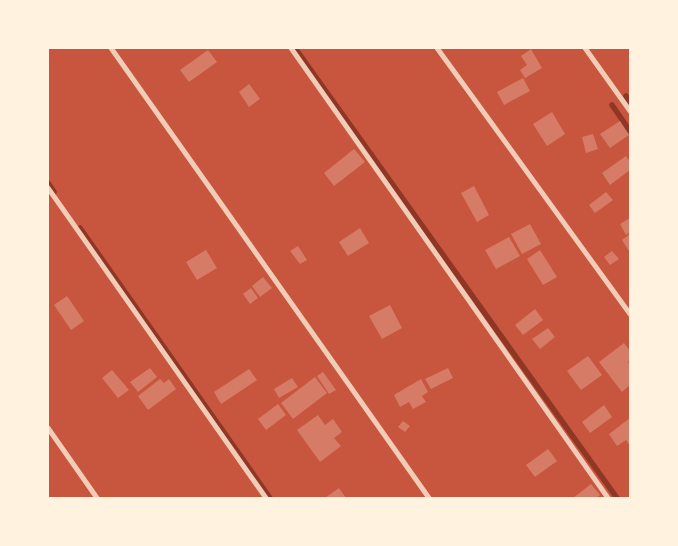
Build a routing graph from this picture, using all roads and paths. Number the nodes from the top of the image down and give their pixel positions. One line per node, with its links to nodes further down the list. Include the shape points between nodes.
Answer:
1 (111, 48): 11 (street)
2 (291, 48): 12 (street)
3 (437, 48): 7 (street)
4 (585, 48): 5 (street)
5 (630, 111)
6 (48, 188): 10 (street)
7 (630, 314)
8 (48, 428): 9 (street)
9 (97, 498)
10 (266, 498)
11 (429, 498)
12 (608, 498)

